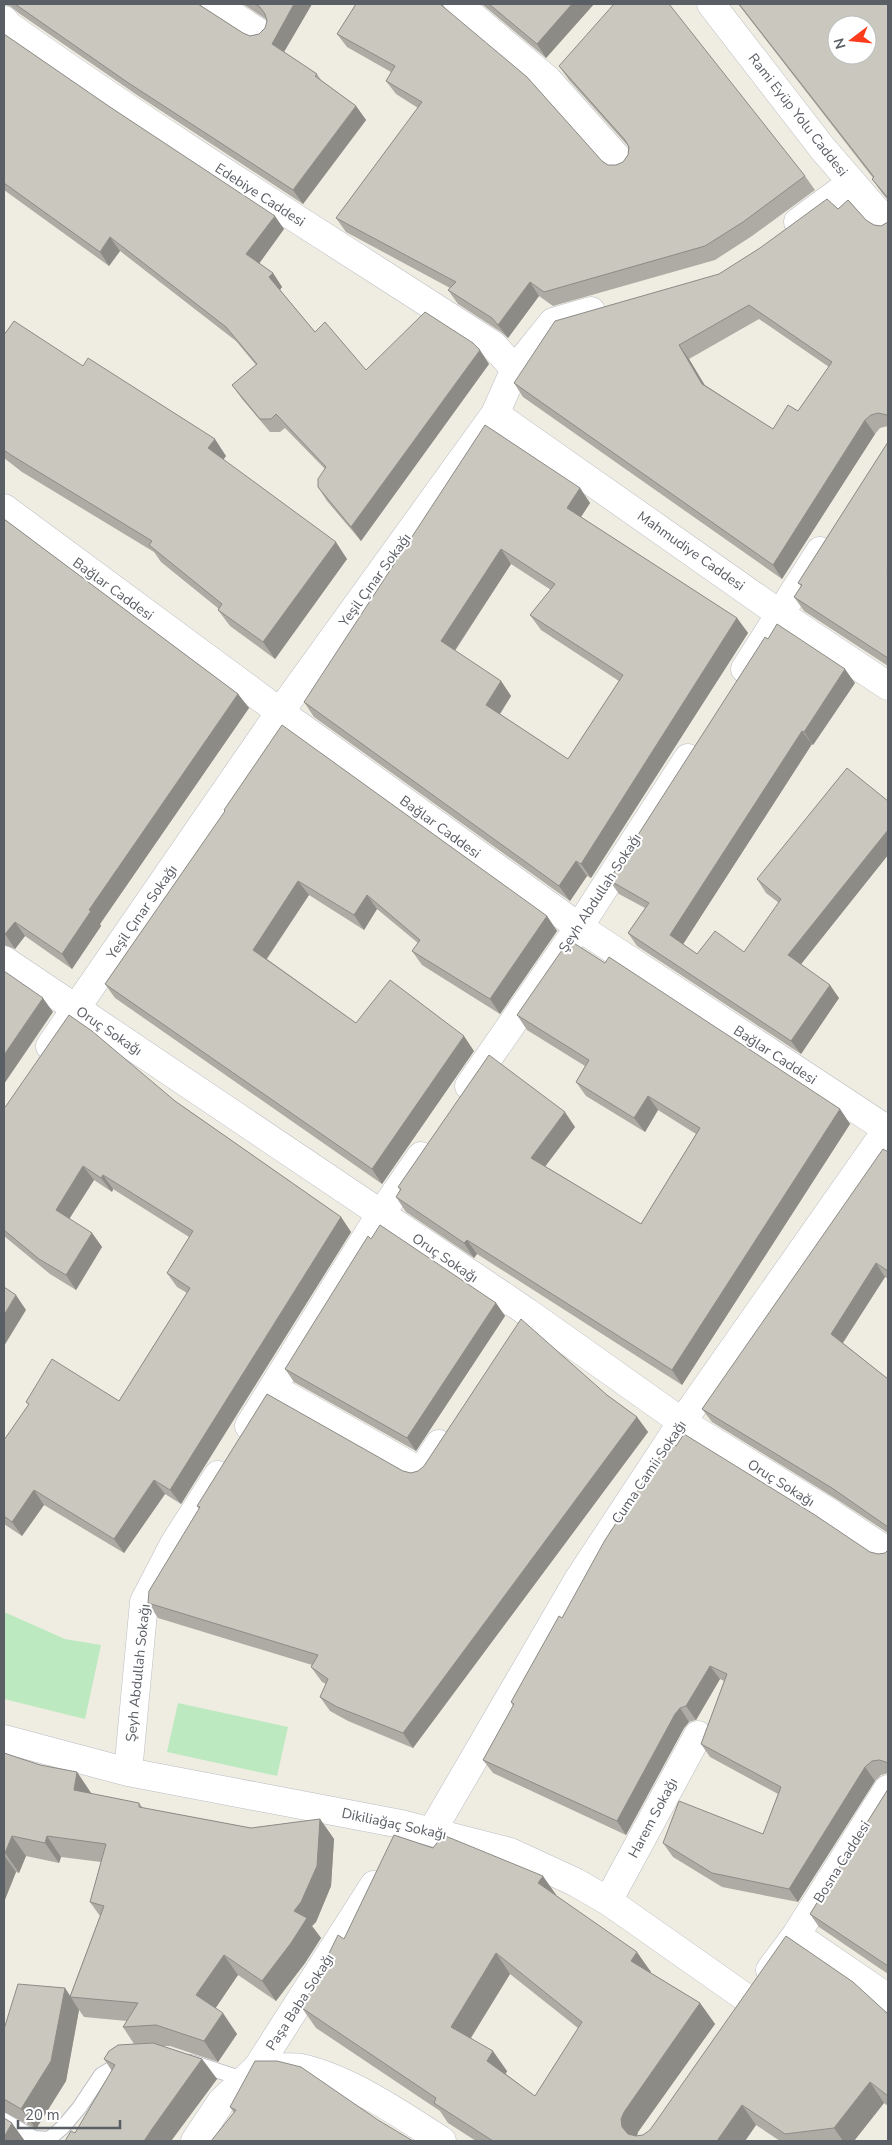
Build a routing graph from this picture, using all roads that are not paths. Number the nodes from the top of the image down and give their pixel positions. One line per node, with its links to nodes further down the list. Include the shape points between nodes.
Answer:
1 (215, 4): 5 (street)
2 (458, 4): 7 (street)
3 (711, 4): 9 (street, Rami Eyüp Yolu Caddesi)
4 (6, 26): 13 (street, Edebiye Caddesi, via 230,176 493,344)
5 (261, 34)
6 (566, 59): 7 (street)
7 (548, 80): 8 (street)
8 (623, 164)
9 (851, 183): 10 (street, Rami Eyüp Yolu Caddesi); 11 (street)
10 (888, 224)
11 (776, 238)
12 (618, 304): 13 (street, Yeşil Çınar Sokağı, via 553,322)
13 (515, 369): 14 (street, Yeşil Çınar Sokağı)
14 (495, 414): 17 (street, Mahmudiye Caddesi); 20 (street, Yeşil Çınar Sokağı)
15 (4, 508): 20 (street, Bağlar Caddesi)
16 (832, 532): 17 (street)
17 (780, 614): 18 (street, Mahmudiye Caddesi); 19 (street)
18 (888, 686)
19 (732, 689)
20 (280, 712): 22 (street, Bağlar Caddesi); 24 (street, Yeşil Çınar Sokağı)
21 (700, 739): 22 (street, Şeyh Abdullah Sokağı)
22 (579, 927): 26 (street, Şeyh Abdullah Sokağı); 27 (street, Bağlar Caddesi)
23 (4, 960): 24 (street, Oruç Sokağı)
24 (76, 1009): 25 (street, Yeşil Çınar Sokağı); 29 (street, Oruç Sokağı)
25 (37, 1064)
26 (458, 1103)
27 (888, 1129): 33 (street, Cuma Camii Sokağı)
28 (436, 1135): 29 (street, Şeyh Abdullah Sokağı)
29 (380, 1215): 30 (street, Oruç Sokağı); 32 (street, Şeyh Abdullah Sokağı)
30 (527, 1312): 31 (street); 33 (street, Oruç Sokağı)
31 (511, 1336)
32 (273, 1388): 34 (street, via 420,1472); 38 (street, Şeyh Abdullah Sokağı, via 174,1544 144,1602)
33 (682, 1422): 35 (street, Oruç Sokağı); 41 (street, Cuma Camii Sokağı, via 578,1580)
34 (452, 1424)
35 (888, 1552)
36 (698, 1735): 42 (street, Harem Sokağı)
37 (4, 1738): 38 (street, Dikiliağaç Sokağı)
38 (128, 1772): 40 (street, Dikiliağaç Sokağı)
39 (888, 1789): 43 (street, Bosna Caddesi)
40 (401, 1824): 41 (street, Dikiliağaç Sokağı); 49 (street, Paşa Baba Sokağı, via 389,1856 358,1912)
41 (432, 1831): 42 (street, Dikiliağaç Sokağı, via 510,1852)
42 (608, 1901): 45 (street, Dikiliağaç Sokağı)
43 (796, 1934): 44 (street); 45 (street, Bosna Caddesi)
44 (888, 1998)
45 (748, 2000): 46 (street, Bosna Caddesi)
46 (732, 2023)
47 (137, 2056): 50 (lane, via 129,2057 101,2075 79,2108 49,2139 34,2138)
48 (177, 2057): 49 (lane)
49 (250, 2073): 51 (street, Paşa Baba Sokağı, via 221,2102); 52 (street, via 299,2068 330,2078 361,2092)
50 (4, 2120)
51 (195, 2141)
52 (442, 2141)

